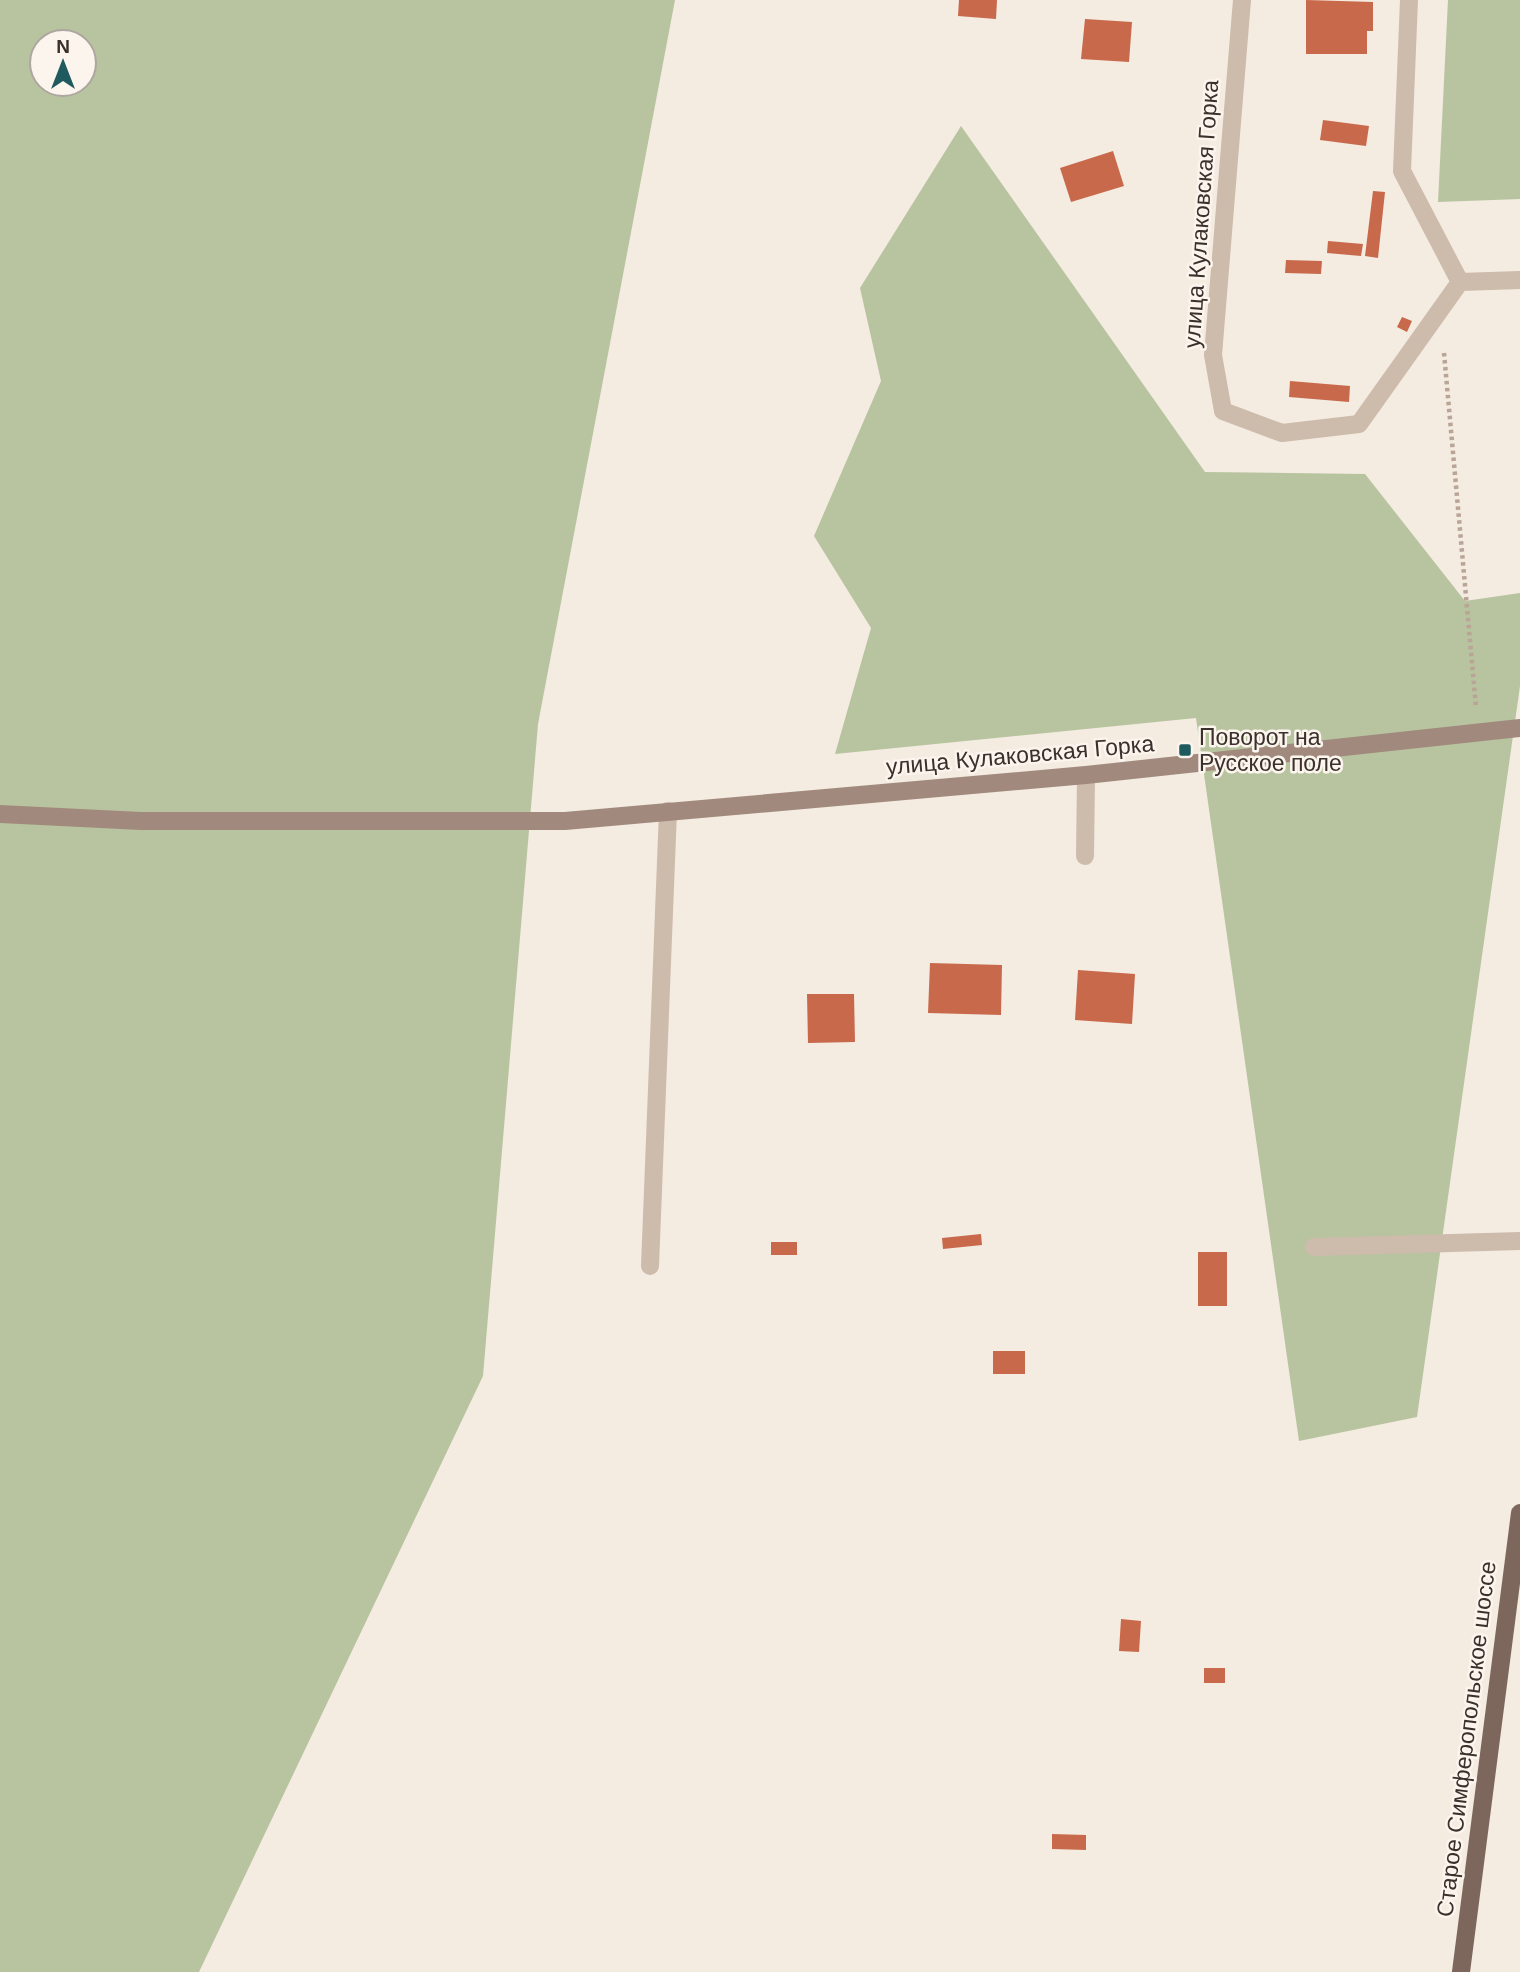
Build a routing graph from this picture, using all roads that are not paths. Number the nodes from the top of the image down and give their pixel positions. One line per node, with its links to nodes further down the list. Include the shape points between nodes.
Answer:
1 (1242, 0): 4 (street, улица Кулаковская Горка, via 1213,355 1223,411 1282,433 1359,424)
2 (1409, 0): 4 (street, via 1402,170)
3 (1520, 280): 4 (street)
4 (1460, 282)
5 (1520, 728): 6 (street, улица Кулаковская Горка)
6 (1086, 775): 7 (street, улица Кулаковская Горка); 9 (street)
7 (668, 811): 8 (street, улица Кулаковская Горка, via 565,821 141,821); 12 (street)
8 (0, 814)
9 (1085, 856)
10 (1520, 1241): 11 (street)
11 (1314, 1247)
12 (650, 1266)
13 (1520, 1513): 14 (main road, Старое Симферопольское шоссе)
14 (1461, 1972)

